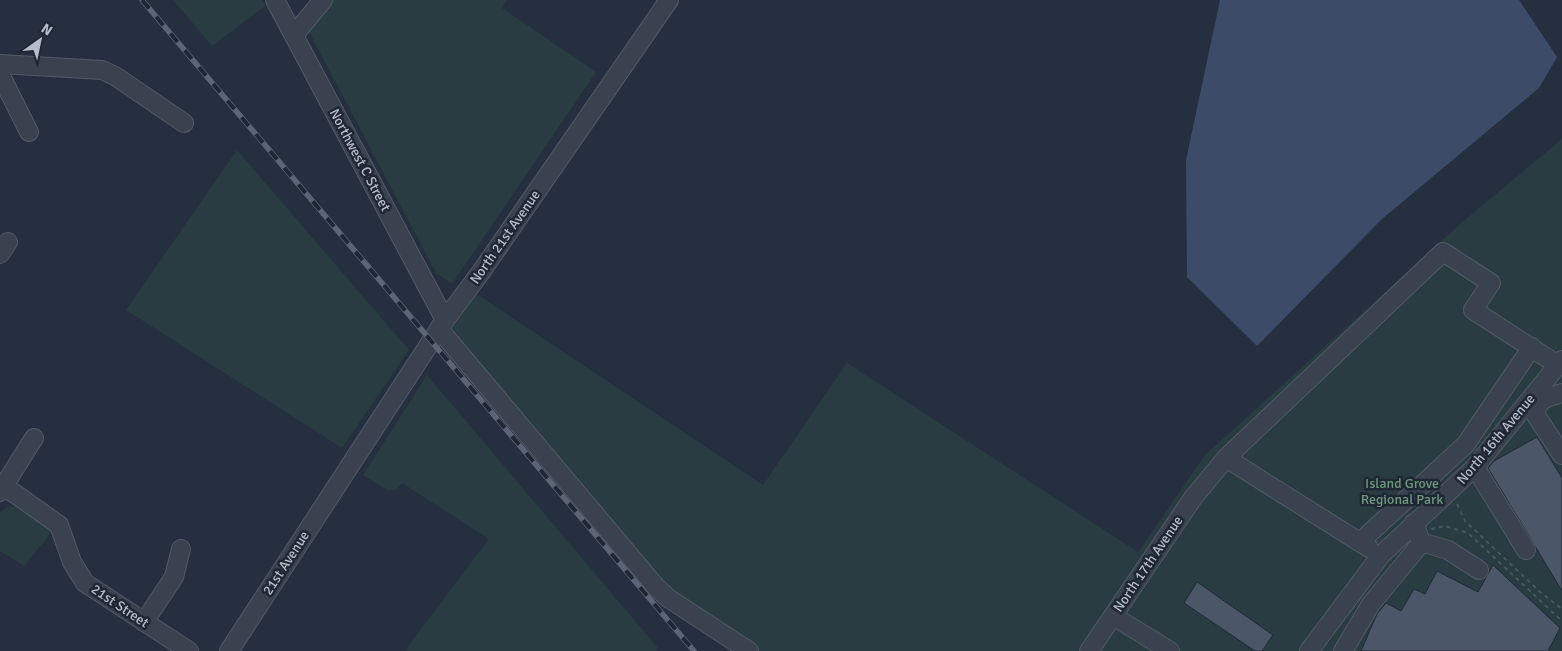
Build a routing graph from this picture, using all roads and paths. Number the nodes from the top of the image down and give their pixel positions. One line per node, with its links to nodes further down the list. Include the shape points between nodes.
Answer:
1 (275, 0): 4 (street, Northwest C Street)
2 (323, 0): 4 (street)
3 (669, 0): 9 (street, North 21st Avenue)
4 (294, 35): 9 (street, Northwest C Street)
5 (0, 64): 7 (street, via 102,70 116,76)
6 (0, 74): 8 (street)
7 (184, 123)
8 (29, 132)
9 (442, 325): 17 (street, North 21st Avenue); 32 (street, Northwest C Street, via 657,588)
10 (1532, 347): 11 (street); 15 (street, North 17th Avenue, via 1473,310 1490,283 1443,252); 21 (street, via 1466,444)
11 (1560, 363): 12 (street, North 16th Avenue)
12 (1548, 394): 14 (street, via 1535,414); 16 (street, North 16th Avenue)
13 (34, 438): 18 (street, 21st Street)
14 (1562, 455)
15 (1226, 458): 21 (street); 27 (street, North 17th Avenue)
16 (1475, 467): 20 (street, North 16th Avenue); 23 (street)
17 (344, 476): 31 (street, 21st Avenue)
18 (2, 489): 29 (street, 21st Street, via 59,525 72,562 85,583)
19 (1455, 499): 26 (path, via 1465,522)
20 (1420, 532): 24 (street, North 16th Avenue); 25 (street); 28 (path, via 1445,526 1468,534); 36 (street)
21 (1360, 542): 24 (street)
22 (181, 549): 29 (street, via 174,577)
23 (1526, 550)
24 (1381, 555): 35 (street, North 16th Avenue)
25 (1479, 570)
26 (1562, 609)
27 (1113, 616): 33 (street, North 17th Avenue); 34 (street)
28 (1562, 621)
29 (144, 622): 30 (street, 21st Street)
30 (189, 651)
31 (229, 651)
32 (749, 651)
33 (1089, 651)
34 (1170, 651)
35 (1309, 651)
36 (1343, 651)

